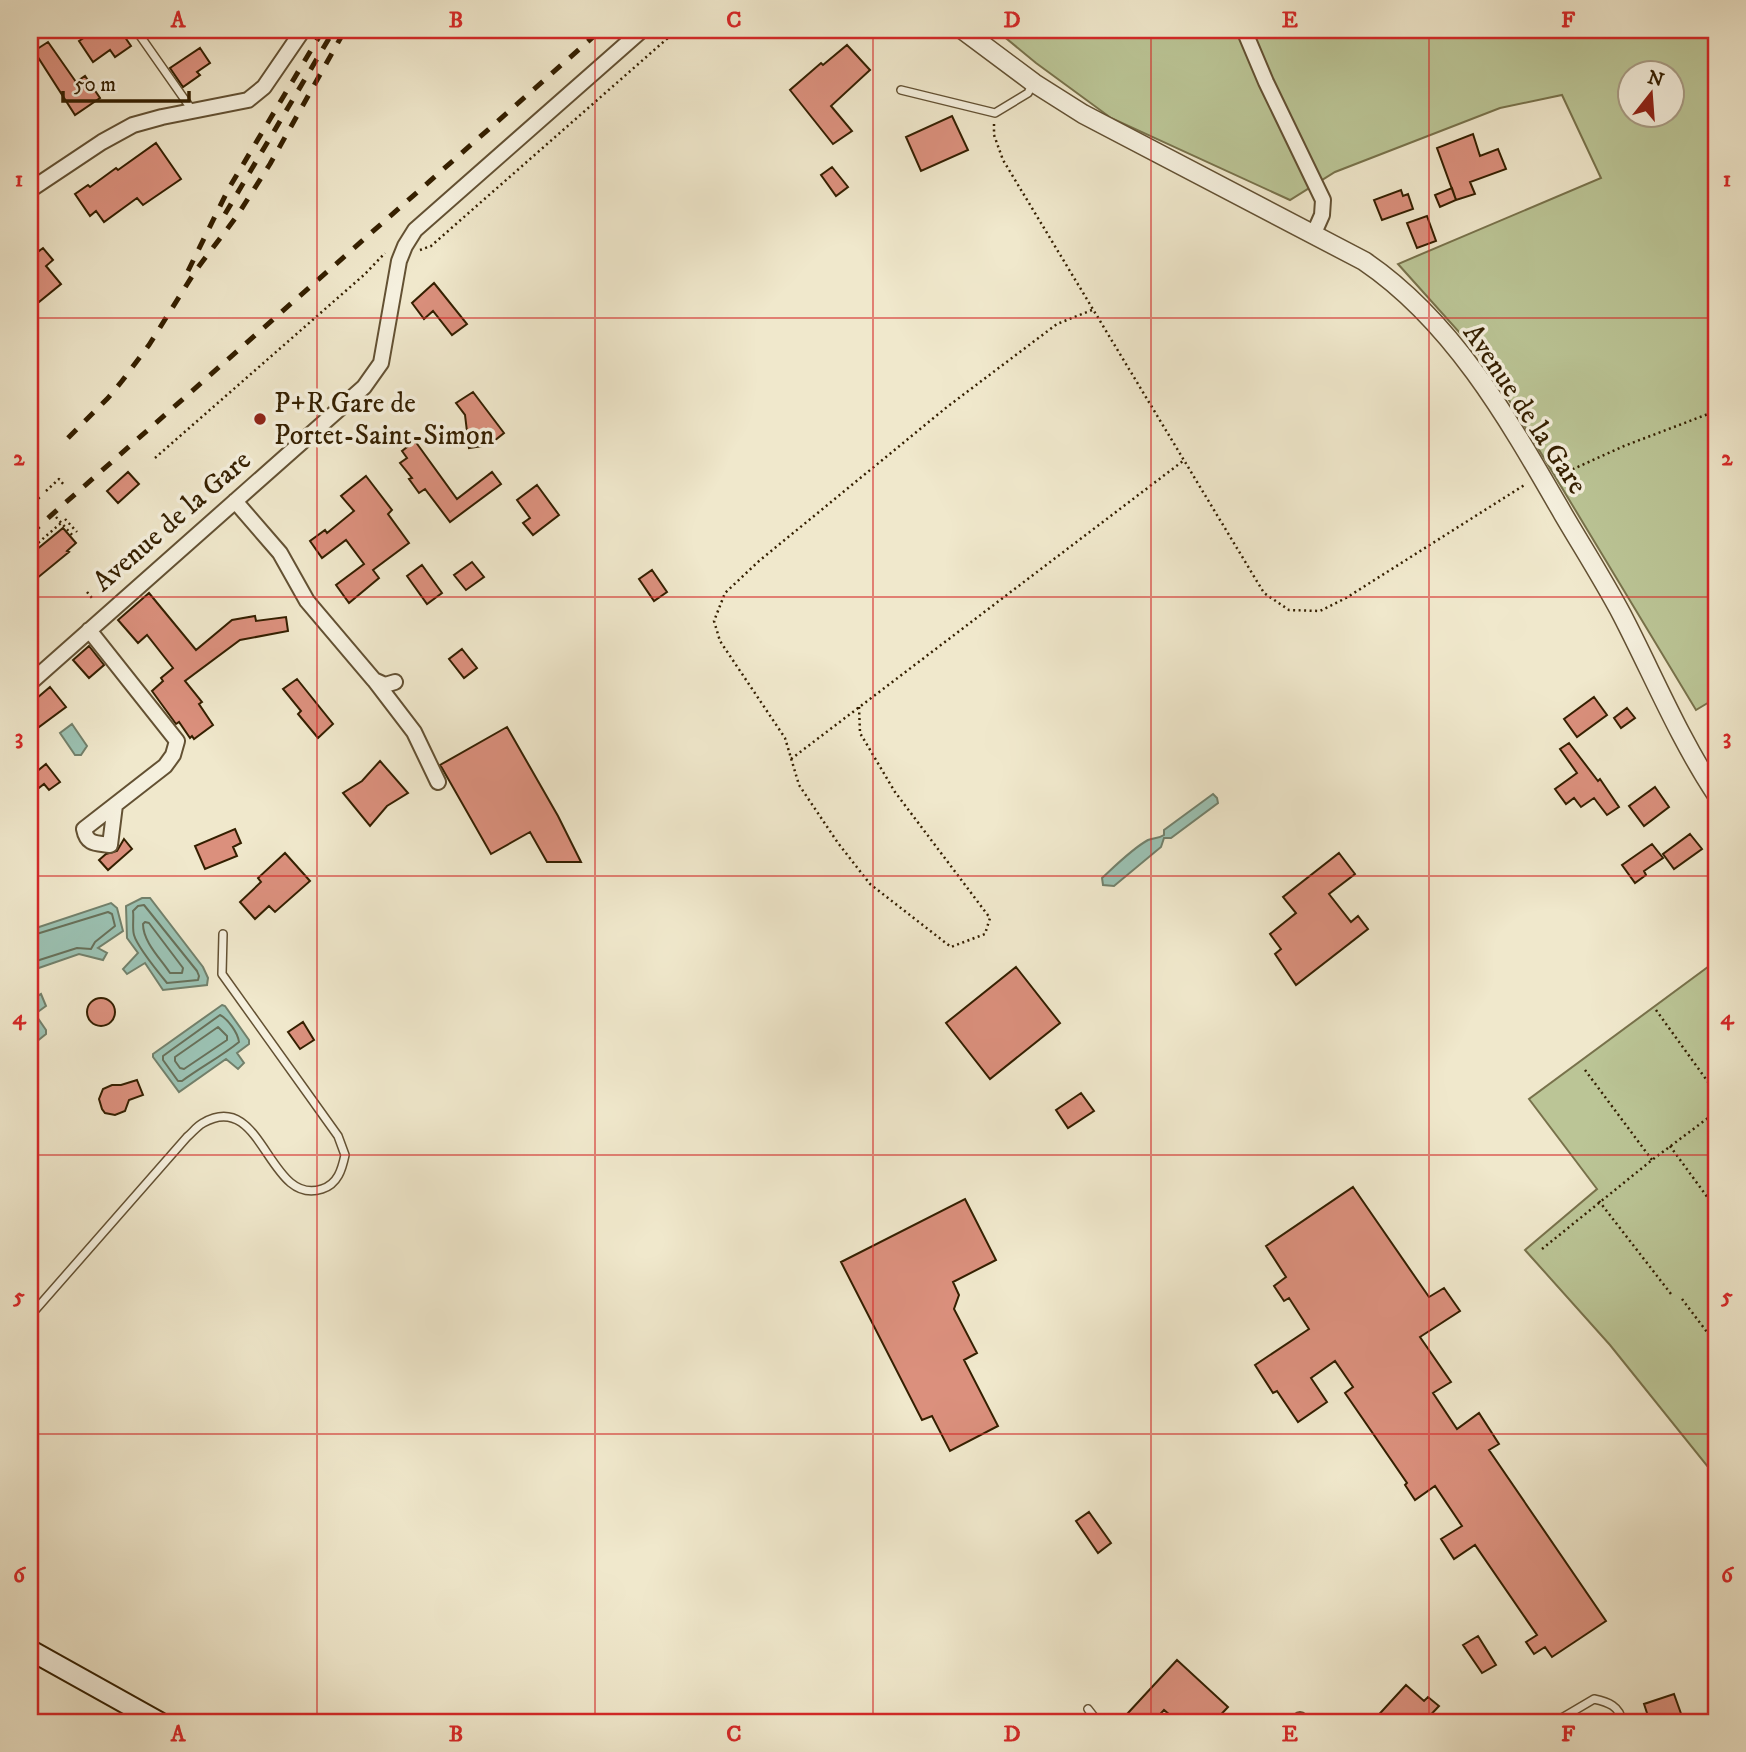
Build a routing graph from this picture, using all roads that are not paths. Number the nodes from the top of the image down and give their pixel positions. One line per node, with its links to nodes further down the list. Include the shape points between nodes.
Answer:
1 (136, 30): 8 (lane)
2 (303, 30): 8 (street, via 264,87 248,100)
3 (642, 30): 11 (street, Avenue de la Gare, via 415,230 399,261 381,363 373,377)
4 (963, 30): 6 (street, Avenue de la Gare)
5 (1244, 30): 10 (street, via 1324,200)
6 (1034, 83): 7 (lane, via 1028,93 995,113); 10 (street, Avenue de la Gare, via 1101,124)
7 (901, 90)
8 (192, 110): 9 (street, via 133,125)
9 (30, 190)
10 (1314, 233): 18 (street, Avenue de la Gare, via 1373,267 1428,315 1487,390 1620,612)
11 (235, 501): 12 (street, Avenue de la Gare); 14 (street, via 280,553 307,601)
12 (89, 630): 13 (street, Avenue de la Gare); 19 (street, via 177,741 165,766)
13 (35, 672): 16 (street, Avenue de la Gare)
14 (374, 680): 15 (street, via 385,685); 17 (street, via 414,732)
15 (395, 682)
16 (30, 683)
17 (438, 782)
18 (1716, 794)
19 (115, 805)
20 (223, 934): 21 (lane, via 222,974 338,1136 345,1154 337,1178 328,1187 302,1190 279,1171 244,1123 218,1118 203,1123)
21 (30, 1316)
22 (30, 1650): 24 (main road)
23 (1088, 1709): 25 (lane)
24 (159, 1722)
25 (1098, 1722)
26 (1555, 1722): 27 (lane, via 1594,1699 1610,1703)
27 (1622, 1722)

